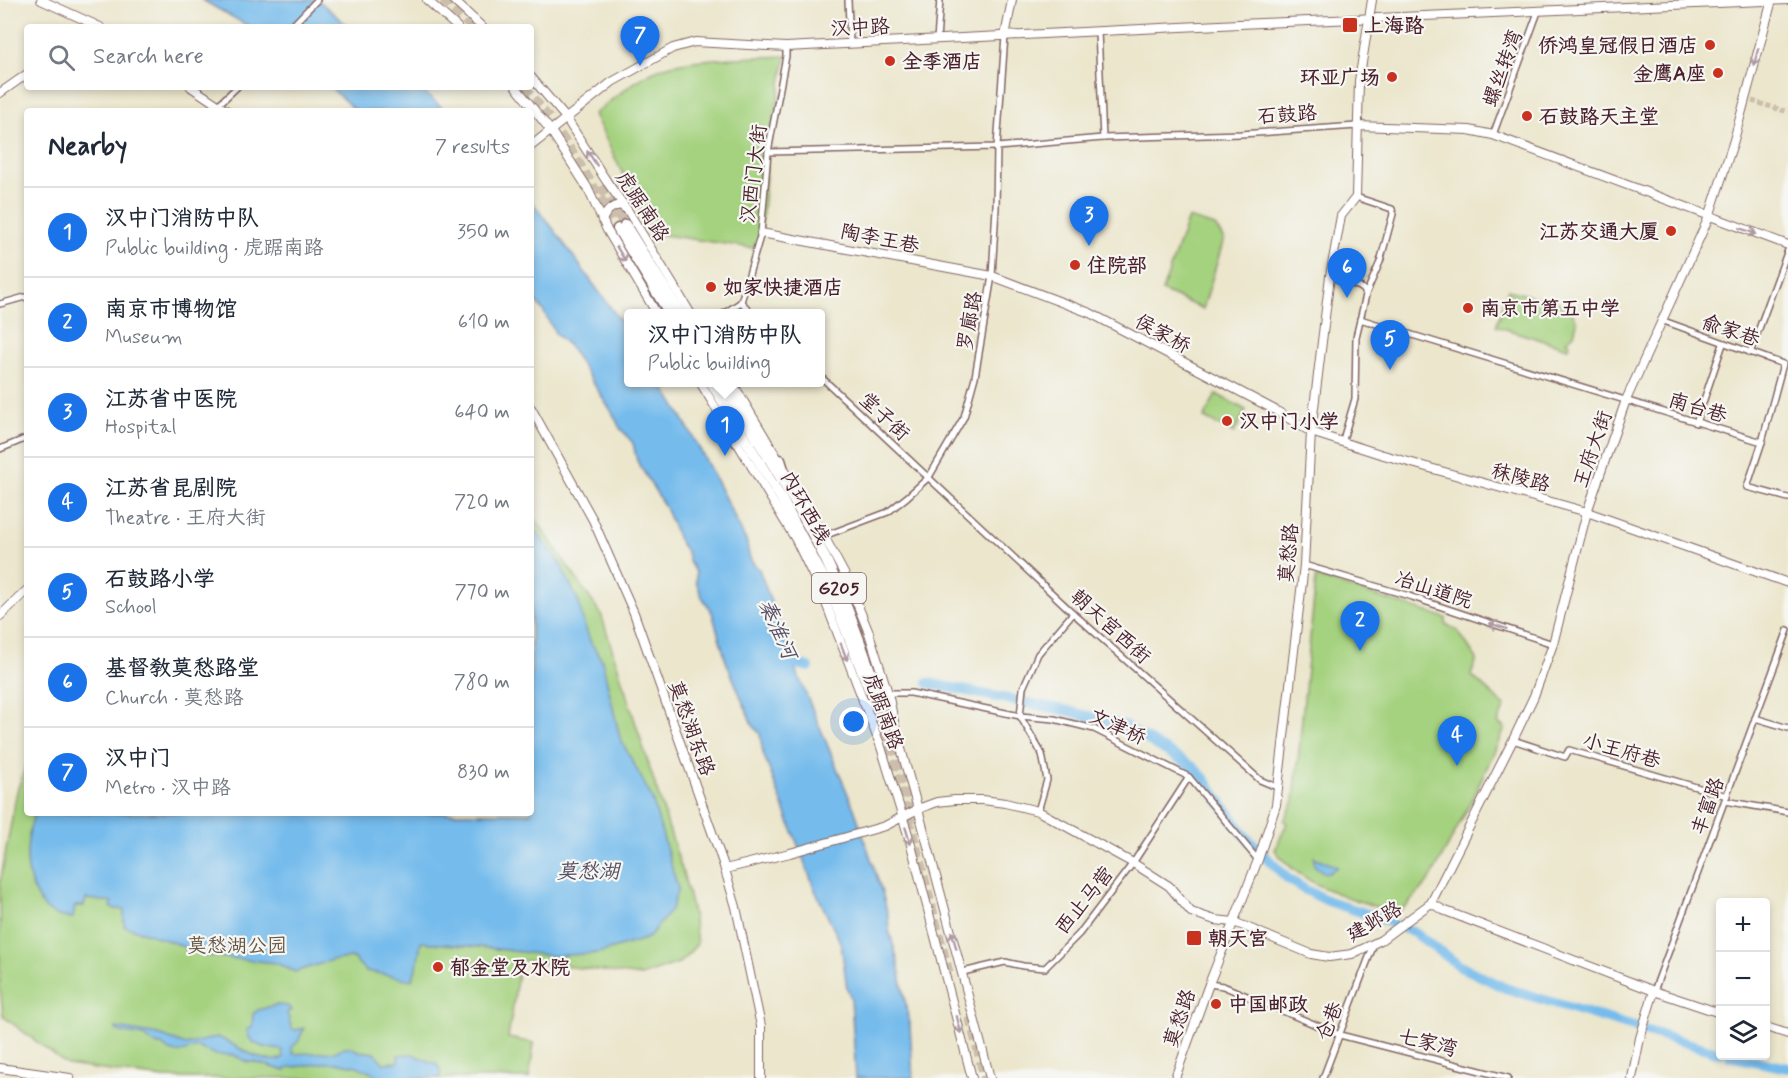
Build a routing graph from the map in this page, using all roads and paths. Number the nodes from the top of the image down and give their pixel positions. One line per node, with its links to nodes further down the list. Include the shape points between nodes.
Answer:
1 (41, 0): 15 (street)
2 (317, 0): 16 (street)
3 (427, 0): 17 (main road)
4 (453, 0): 18 (main road)
5 (848, 0): 22 (street)
6 (940, 0): 21 (street)
7 (1012, 0): 20 (street)
8 (1372, 0): 14 (street)
9 (1562, 0): 12 (street)
10 (1772, 0): 11 (main road, 汉中路); 12 (main road, 汉中路); 44 (street, 王府大街, one-way to 44, via 1748,100)
11 (1788, 0)
12 (1560, 11): 13 (main road, 汉中路)
13 (1538, 12): 14 (main road, 汉中路); 37 (street, 螺丝转湾)
14 (1370, 18): 19 (main road, 汉中路); 35 (street, via 1359,81)
15 (92, 24)
16 (294, 24)
17 (454, 24)
18 (479, 24)
19 (1098, 32): 20 (main road, 汉中路); 38 (street)
20 (1005, 36): 21 (main road, 汉中路); 40 (street, 罗廊路)
21 (937, 40): 22 (main road, 汉中路)
22 (850, 44): 23 (main road, 汉中路)
23 (786, 47): 34 (main road, 汉中路, via 695,42 673,48 612,82); 41 (street, 汉西门大街)
24 (24, 76): 29 (street)
25 (534, 81): 34 (main road, 虎踞南路)
26 (196, 90): 30 (street)
27 (234, 90): 30 (street)
28 (518, 90): 32 (main road, 虎踞南路)
29 (0, 93)
30 (218, 105): 31 (street)
31 (222, 108)
32 (533, 108)
33 (534, 110): 36 (main road, 虎踞南路)
34 (566, 118): 36 (main road, 汉中路); 43 (main road, 虎踞南路, one-way to 34)
35 (1357, 126): 37 (street, 石鼓路, via 1469,130); 38 (street, 石鼓路); 42 (street)
36 (551, 131): 39 (main road, 汉中路); 45 (main road, 虎踞南路, via 587,187)
37 (1493, 135): 44 (street, 石鼓路)
38 (1103, 138): 40 (street, 石鼓路)
39 (534, 144)
40 (997, 147): 41 (street, 石鼓路); 48 (street, 罗廊路)
41 (768, 152): 46 (street, 汉西门大街)
42 (1356, 197): 49 (street, 莫愁路, via 1341,216); 50 (street, via 1387,206 1393,214)
43 (628, 211): 45 (main road, via 620,205 613,207); 57 (main road, 虎踞南路)
44 (1709, 217): 47 (street, 石鼓路, one-way to 47); 61 (street, 王府大街)
45 (602, 220): 54 (main road, 虎踞南路, one-way to 54)
46 (761, 233): 48 (street, 陶李王巷); 52 (street, 汉西门大街)
47 (1788, 248): 63 (street)
48 (993, 276): 74 (street, 侯家桥, via 1090,313); 82 (street, 罗廊路, via 964,417)
49 (1330, 276): 50 (street, via 1360,287); 74 (street, 莫愁路)
50 (1366, 295): 60 (street)
51 (24, 297): 53 (street)
52 (741, 302): 58 (street); 59 (street)
53 (0, 304)
54 (654, 309)
55 (667, 309): 56 (highway, via 621,227)
56 (678, 309)
57 (688, 309)
58 (730, 309)
59 (748, 309)
60 (1360, 318): 70 (street, 南台巷); 78 (street, via 1355,399)
61 (1661, 321): 62 (street, 俞家巷); 70 (street, 王府大街)
62 (1723, 344): 63 (street, 俞家巷); 73 (street)
63 (1750, 353): 77 (street, 俞家巷, via 1783,364)
64 (825, 381): 82 (street, 堂子街)
65 (703, 387): 76 (main road, 虎踞南路)
66 (718, 387): 76 (highway)
67 (719, 387): 83 (highway, 内环西线 / G205)
68 (721, 387): 72 (highway)
69 (735, 387): 72 (main road, 虎踞南路)
70 (1626, 400): 73 (street, 南台巷); 85 (street, 王府大街)
71 (534, 413): 110 (street, 莫愁湖东路, via 593,520 634,613)
72 (751, 414): 80 (main road, 虎踞南路)
73 (1696, 423): 77 (street, 南台巷)
74 (1311, 432): 78 (street, 秣陵路); 87 (street, 莫愁路)
75 (24, 439): 79 (street)
76 (737, 442): 81 (main road, 虎踞南路)
77 (1762, 442): 84 (street, via 1747,487)
78 (1342, 443): 85 (street, 秣陵路)
79 (0, 449)
80 (780, 460): 83 (highway); 86 (main road, 虎踞南路)
81 (752, 466): 83 (highway); 96 (main road, 虎踞南路, one-way to 96, via 824,598)
82 (929, 477): 86 (street, 罗廊路, via 888,512); 90 (street, 朝天宫西街)
83 (786, 496): 94 (highway, 内环西线 / G205, via 811,530 841,592)
84 (1788, 498)
85 (1587, 512): 88 (street, 秣陵路); 93 (street, 王府大街)
86 (824, 536): 95 (main road, 虎踞南路, via 848,581)
87 (1304, 565): 93 (street, 冶山道院, one-way to 87); 102 (street, 莫愁路)
88 (1788, 584)
89 (24, 593): 91 (main road)
90 (1073, 613): 97 (street, via 1038,654 1023,688); 102 (street, 朝天宫西街, via 1260,780)
91 (0, 616)
92 (1788, 630): 98 (street, 丰富路)
93 (1553, 644): 100 (street, 王府大街)
94 (873, 689)
95 (888, 693): 96 (main road, via 876,705); 97 (street, 文津桥, via 911,693); 104 (main road, 虎踞南路)
96 (863, 701): 107 (main road, 虎踞南路)
97 (1020, 716): 101 (street, 文津桥, via 1094,729); 105 (street, via 1042,754 1046,772)
98 (1755, 718): 99 (street); 103 (street, 丰富路)
99 (1788, 728)
100 (1513, 741): 103 (street, 小王府巷, via 1565,758 1569,750); 111 (street, 王府大街)
101 (1189, 777): 108 (street, 文津桥); 109 (street, 西止马营)
102 (1279, 788): 108 (street, 莫愁路)
103 (1726, 799): 106 (street); 116 (street, 丰富路)
104 (918, 809): 105 (street, 建邺路, via 946,801 983,800); 107 (street, 建邺路); 114 (main road, 虎踞南路, one-way to 104)
105 (1038, 810): 109 (street, 建邺路)
106 (1788, 812)
107 (902, 818): 110 (street, 建邺路); 125 (main road, 虎踞南路, one-way to 125)
108 (1258, 860): 112 (street, 莫愁路)
109 (1133, 862): 112 (street, 建邺路, via 1169,886 1191,912); 114 (street, 西止马营, via 1079,934 1045,968 1005,962)
110 (725, 869): 124 (street, 莫愁湖东路, via 761,1026)
111 (1431, 903): 113 (street, 建邺路); 116 (street, 建邺路)
112 (1234, 922): 113 (street, 建邺路, via 1311,954 1329,957 1352,954); 115 (street, 莫愁路)
113 (1374, 944): 120 (street, 仓巷)
114 (963, 972): 126 (main road, 虎踞南路)
115 (1209, 984): 120 (street, 七家湾, via 1223,986); 127 (street, 莫愁路)
116 (1654, 991): 117 (street, 建邺路); 130 (street)
117 (1716, 1012)
118 (1770, 1028): 119 (street)
119 (1788, 1034)
120 (1340, 1035): 128 (street, 仓巷); 129 (street, 七家湾)
121 (0, 1068): 122 (main road)
122 (15, 1074): 123 (main road)
123 (70, 1078)
124 (761, 1078)
125 (972, 1078)
126 (990, 1078)
127 (1175, 1078)
128 (1323, 1078)
129 (1508, 1078)
130 (1632, 1078)

